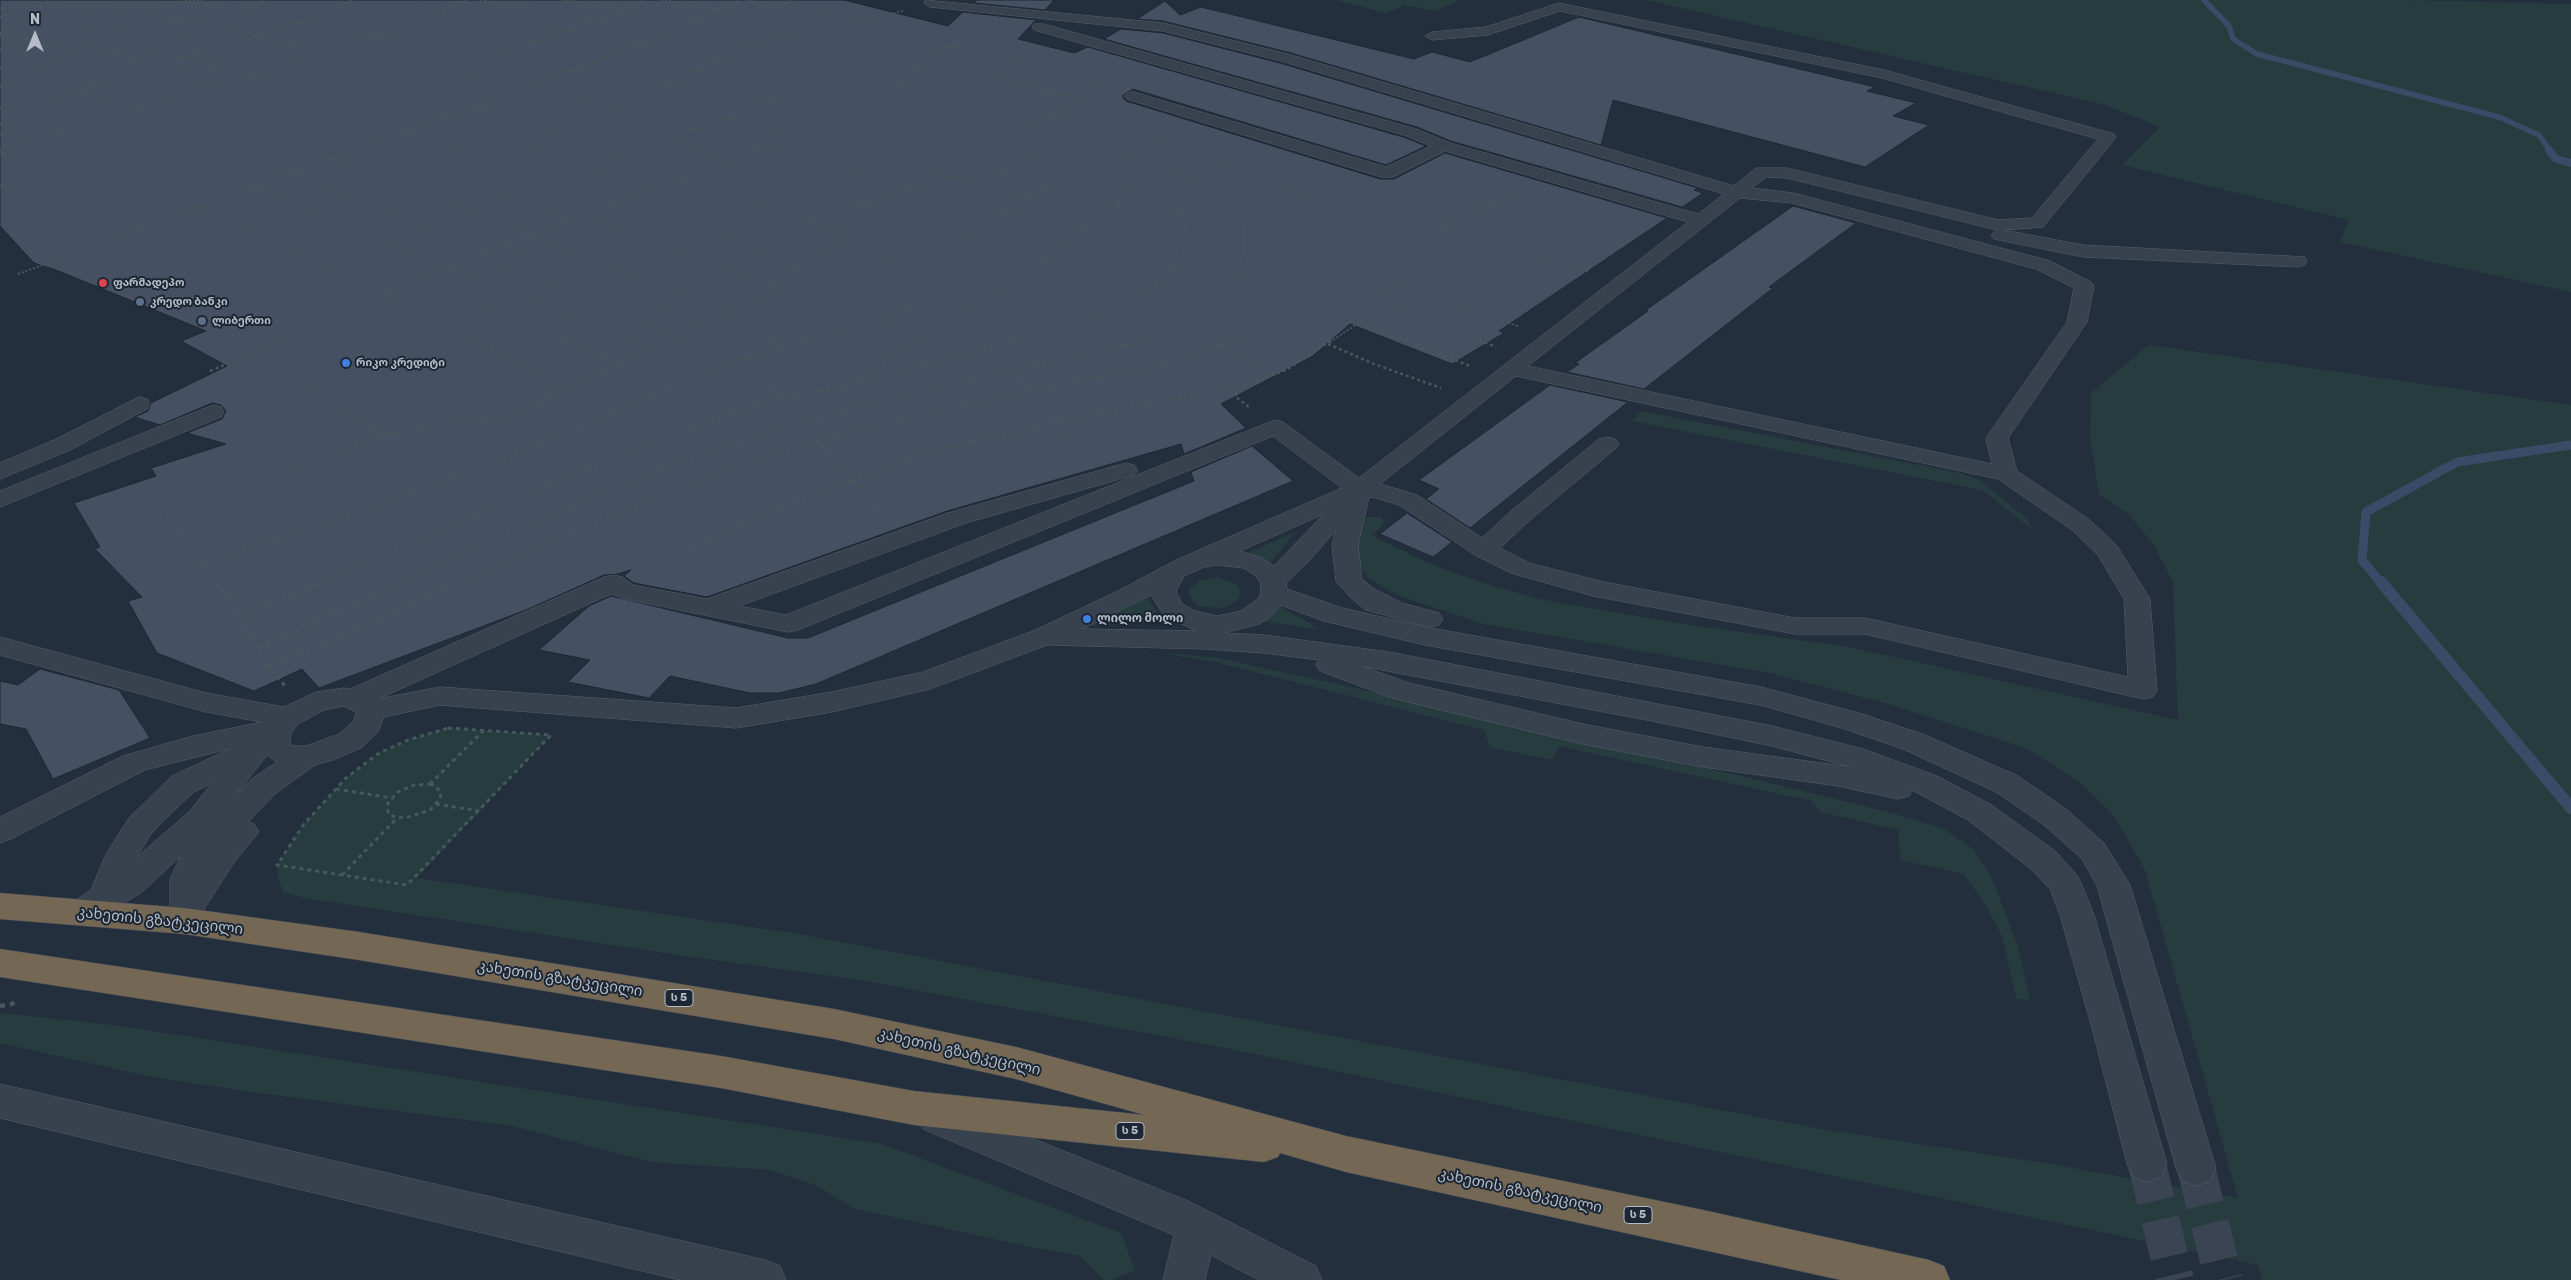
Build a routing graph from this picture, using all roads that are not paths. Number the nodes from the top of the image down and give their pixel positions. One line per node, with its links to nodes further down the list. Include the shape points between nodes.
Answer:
1 (913, 0): 2 (lane)
2 (930, 3): 4 (lane); 5 (lane)
3 (1101, 7): 4 (lane, via 1110,9 1114,14)
4 (1108, 21): 5 (lane); 9 (lane, via 1163,26 1286,58)
5 (1071, 36): 8 (lane, via 1410,132)
6 (1432, 36): 11 (lane, via 1488,31 1559,7 1884,74 2108,137 2037,223)
7 (1132, 96): 8 (lane, via 1387,172)
8 (1444, 146): 10 (lane)
9 (1737, 192): 10 (lane); 11 (lane, via 1816,194 1974,235); 19 (lane, via 1793,198 1845,210 2043,265 2084,286 2077,322 1997,438)
10 (1701, 220): 13 (lane)
11 (1998, 230): 12 (lane, via 2083,251)
12 (2298, 261)
13 (1512, 368): 19 (lane); 20 (lane)
14 (139, 404): 18 (lane, via 62,445)
15 (213, 412): 21 (lane)
16 (1607, 444): 22 (lane)
17 (1220, 448): 20 (lane, via 1275,427); 27 (lane, via 1159,461 957,518); 27 (lane, via 788,624)
18 (0, 472)
19 (2006, 474): 22 (lane, via 2081,525 2108,551 2137,598 2143,690 1865,626 1795,626 1602,590 1520,568)
20 (1359, 489): 22 (lane, via 1408,500); 23 (lane); 25 (lane); 26 (lane, via 1345,545 1349,581)
21 (0, 500)
22 (1484, 550)
23 (1199, 560): 24 (lane); 25 (lane, via 1236,558 1253,563 1265,571)
24 (1174, 572): 29 (lane, via 1166,581 1166,601 1173,610); 30 (lane)
25 (1274, 587): 28 (lane); 29 (lane, via 1270,602 1261,611)
26 (1361, 593): 31 (lane); 36 (lane, via 1393,609 1476,631 1710,672 1777,691)
27 (708, 608): 34 (lane, via 625,591 613,583)
28 (1334, 615): 31 (lane); 36 (lane, via 1393,636 1498,663 1712,702)
29 (1211, 632): 30 (lane); 32 (lane)
30 (1043, 636): 34 (lane, via 930,680 832,702 736,718 440,696)
31 (1425, 636): 36 (lane, via 1761,696)
32 (1264, 644): 39 (lane, via 1402,691 1583,734 1703,757 1838,775 1908,790); 39 (lane, via 1388,661 1772,736 1852,756 1926,784)
33 (0, 646): 35 (lane, via 206,702)
34 (363, 704): 35 (lane, via 330,698); 38 (lane, via 371,717 361,732 337,748)
35 (289, 718): 37 (lane); 38 (lane, via 274,738 275,746 291,756); 44 (lane, via 242,756 201,819 130,883)
36 (1852, 721): 42 (lane, via 1914,742 2007,784 2055,817)
37 (193, 746): 40 (lane, via 134,763); 41 (lane, via 66,813)
38 (314, 754): 46 (lane, via 264,786 198,854 186,879)
39 (1979, 812): 43 (lane)
40 (0, 831)
41 (0, 840)
42 (2093, 851): 43 (lane); 52 (lane, via 2113,885)
43 (2043, 860): 51 (lane, via 2064,883 2077,915)
44 (100, 897): 45 (highway, კახეთის გზატკეცილი / ს 5); 46 (highway, კახეთის გზატკეცილი / ს 5)
45 (0, 906)
46 (186, 916): 50 (highway, კახეთის გზატკეცილი / ს 5, via 834,1024 1016,1063)
47 (0, 963): 49 (highway, კახეთის გზატკეცილი / ს 5, via 721,1072)
48 (0, 1101): 54 (lane)
49 (914, 1108): 50 (highway, კახეთის გზატკეცილი / ს 5); 53 (lane)
50 (1346, 1154): 57 (highway, კახეთის გზატკეცილი / ს 5)
51 (2147, 1164)
52 (2196, 1168)
53 (1198, 1226): 55 (lane); 56 (lane)
54 (765, 1280)
55 (1184, 1280)
56 (1301, 1280)
57 (1929, 1280)

